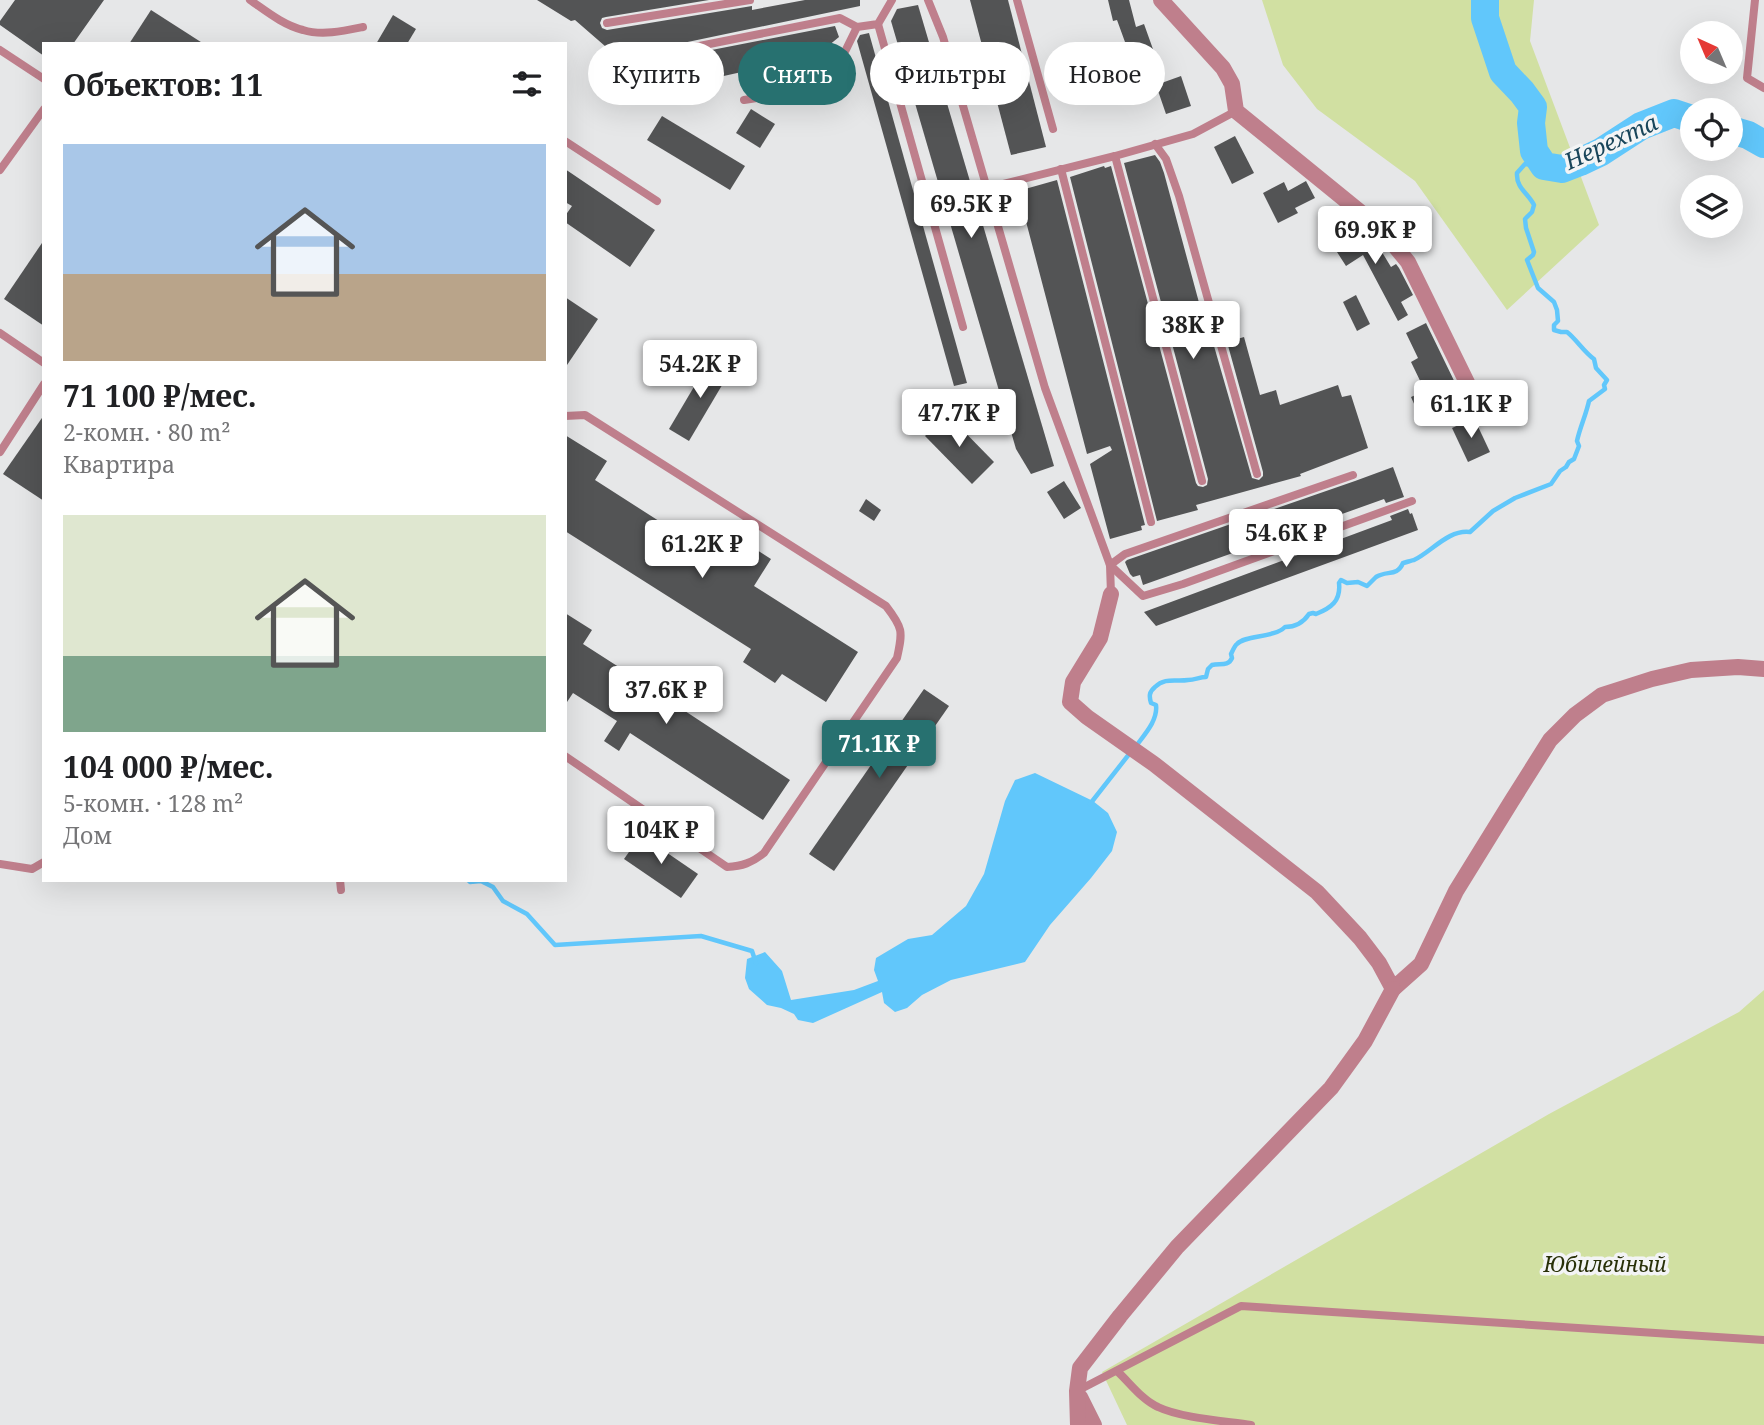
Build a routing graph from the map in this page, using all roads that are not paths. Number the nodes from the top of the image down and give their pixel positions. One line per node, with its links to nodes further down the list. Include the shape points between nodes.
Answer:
1 (250, 0): 10 (lane, via 304,31)
2 (750, 0): 8 (lane)
3 (892, 0): 9 (lane)
4 (928, 0): 25 (lane)
5 (1017, 0): 19 (lane)
6 (1161, 0): 17 (street, via 1223,68 1232,84)
7 (1755, 0): 16 (lane, via 1747,78)
8 (607, 23)
9 (878, 23): 11 (lane); 27 (lane)
10 (363, 27)
11 (857, 27): 12 (lane, via 840,18); 13 (lane)
12 (719, 42)
13 (850, 42)
14 (0, 51): 15 (lane)
15 (42, 78)
16 (1764, 88)
17 (1236, 111): 21 (lane, via 1193,134); 31 (street, via 1370,220 1408,262)
18 (42, 112): 24 (lane)
19 (1053, 129)
20 (567, 142): 26 (lane)
21 (1155, 144): 22 (lane); 34 (lane, via 1166,159 1179,196)
22 (1115, 156): 23 (lane); 36 (lane)
23 (1060, 169): 25 (lane); 38 (lane)
24 (0, 170)
25 (988, 188): 39 (lane, via 1045,388)
26 (657, 201)
27 (963, 327)
28 (0, 333): 29 (lane)
29 (42, 361)
30 (42, 387): 33 (lane)
31 (1477, 403)
32 (567, 416): 42 (lane, via 585,415 886,606 902,636 897,658 764,853 743,866 727,867)
33 (0, 452)
34 (1257, 474)
35 (1353, 475): 39 (lane, via 1125,554)
36 (1202, 481)
37 (1412, 501): 39 (lane, via 1143,596)
38 (1151, 522)
39 (1110, 565): 40 (lane)
40 (1111, 594): 45 (street, via 1100,638 1073,682 1070,702 1317,892 1360,938)
41 (1764, 669): 45 (street, via 1691,670 1652,679 1602,695 1575,715 1550,740 1511,802 1456,891 1421,964)
42 (567, 757)
43 (42, 863): 44 (lane, via 32,869)
44 (0, 864)
45 (1393, 989): 48 (street, via 1366,1041 1331,1088 1177,1247 1119,1316 1080,1368)
46 (1764, 1340): 47 (lane, via 1241,1306)
47 (1117, 1371): 48 (lane); 51 (lane, via 1157,1407)
48 (1077, 1391): 49 (street); 50 (street)
49 (1078, 1425)
50 (1094, 1425)
51 (1251, 1425)

